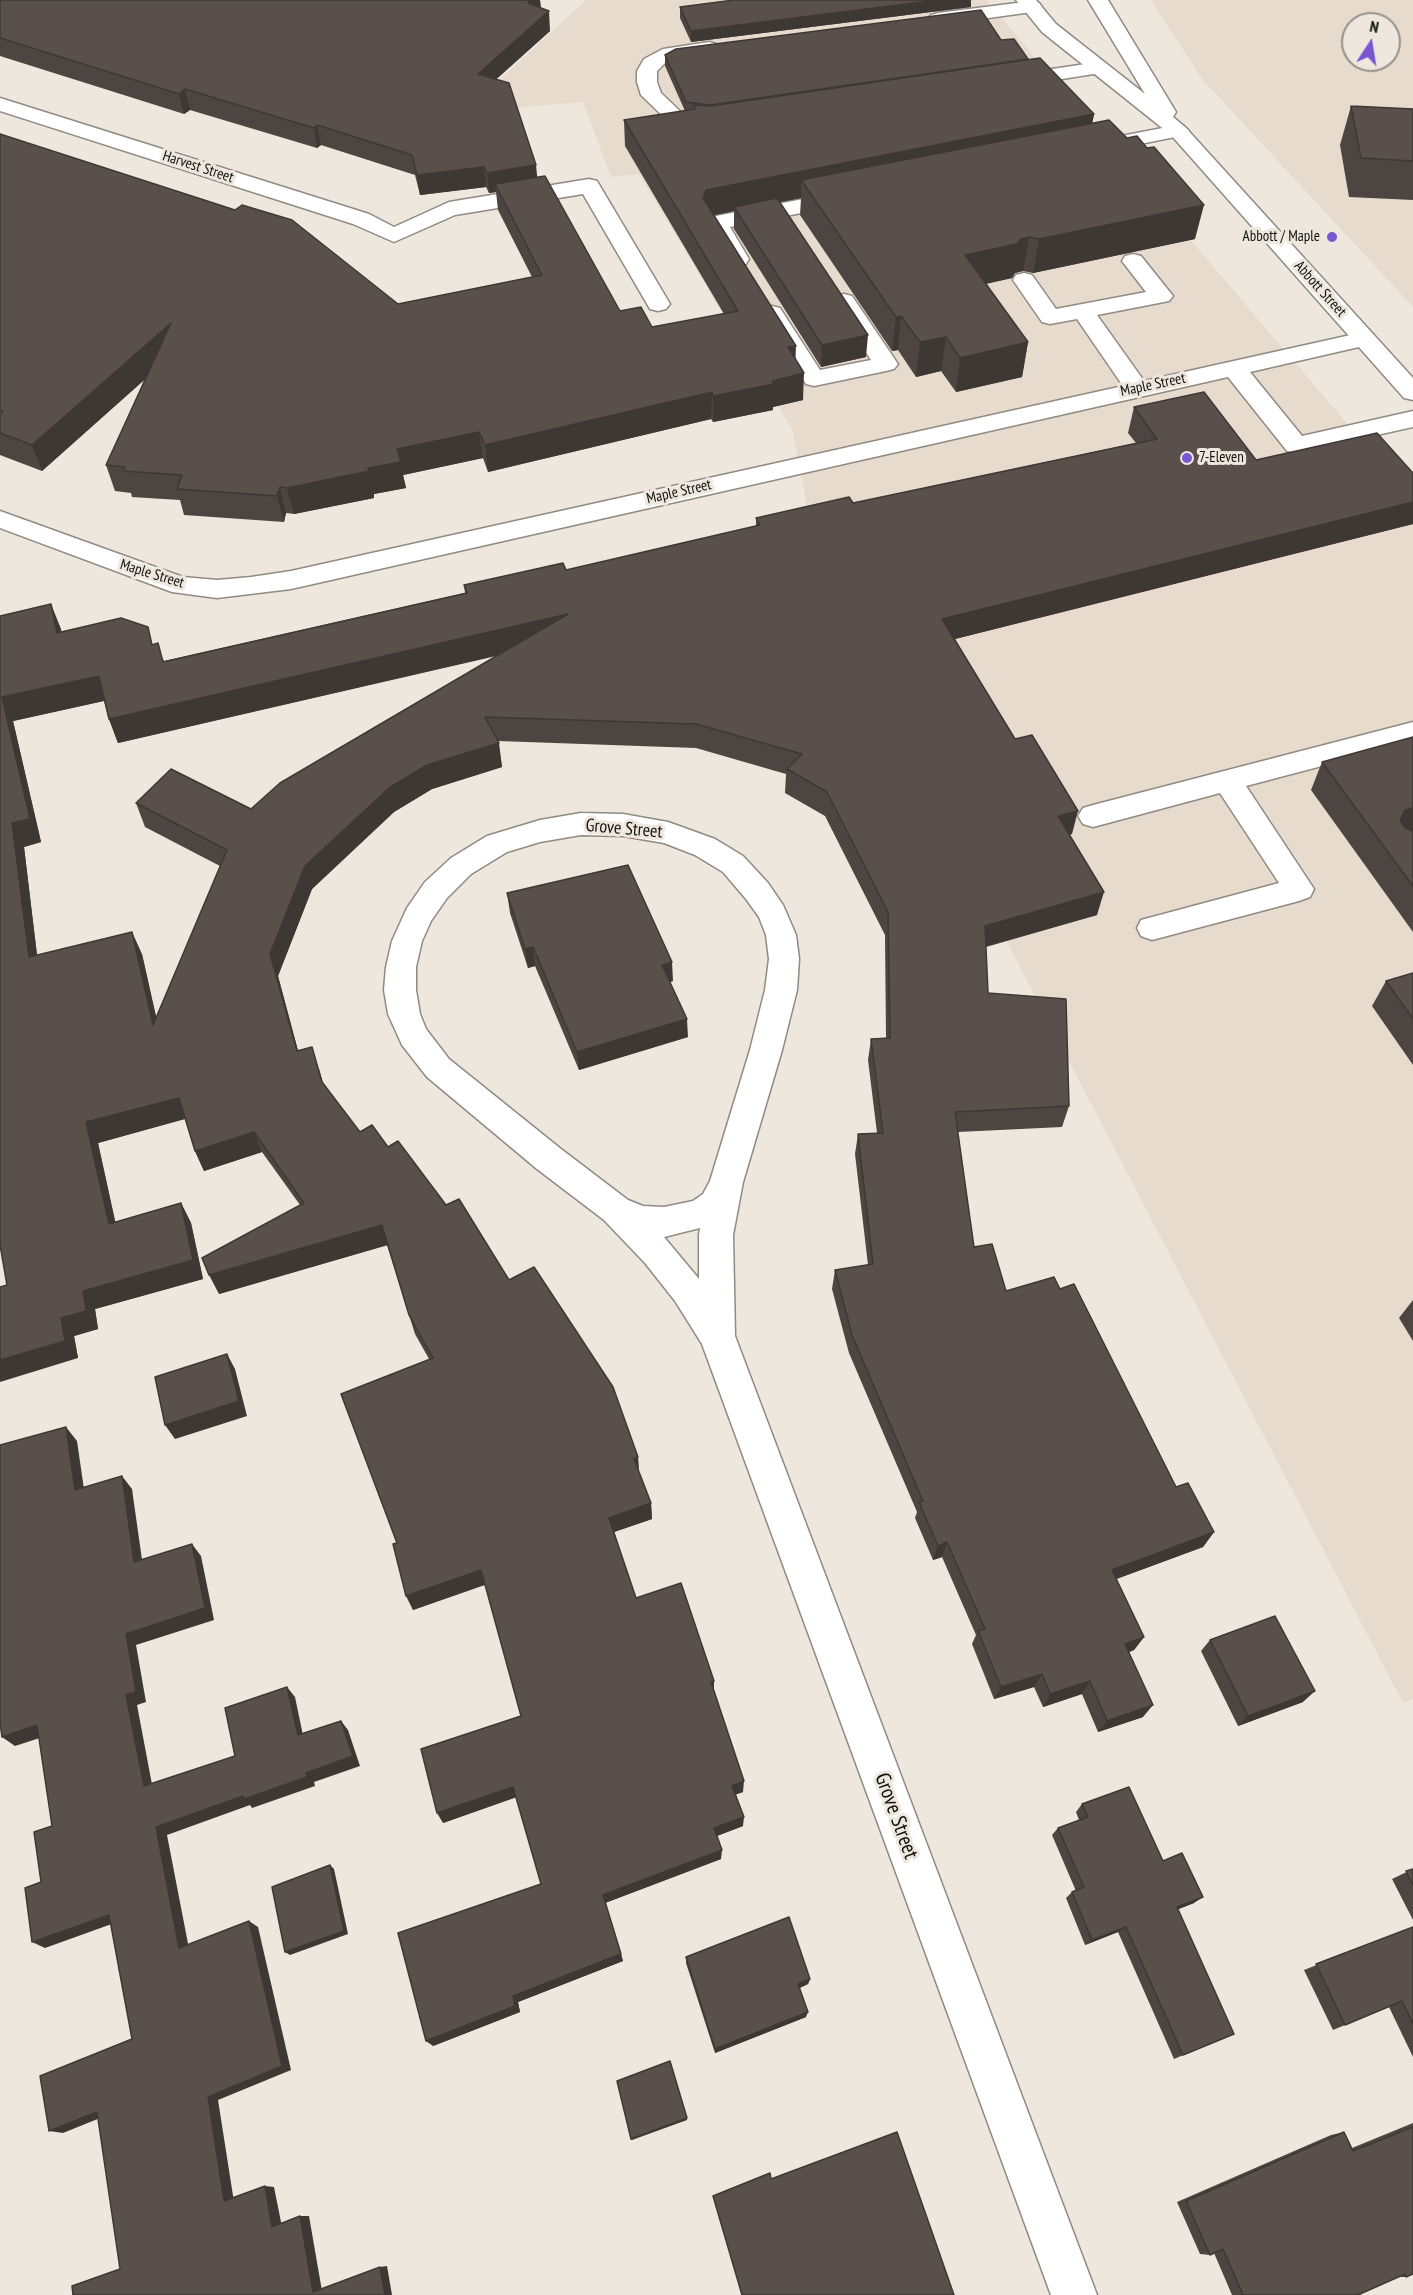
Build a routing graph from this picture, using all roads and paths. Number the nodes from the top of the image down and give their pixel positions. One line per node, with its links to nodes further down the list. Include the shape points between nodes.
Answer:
1 (1098, 0): 9 (street, Abbott Street)
2 (1029, 4): 3 (street); 5 (street, Abbott Street, via 1049,28)
3 (915, 22)
4 (728, 46): 8 (street, via 659,57 647,71 647,82 651,95 677,118 698,124)
5 (1099, 68): 6 (street); 9 (street, Abbott Street)
6 (992, 84)
7 (0, 104): 17 (street, Harvest Street, via 361,219 394,235 449,209 589,186)
8 (734, 121)
9 (1178, 131): 10 (street); 19 (street, Abbott Street)
10 (1074, 151)
11 (860, 195): 12 (street)
12 (783, 210): 13 (street); 16 (street, via 716,223 814,379 886,364)
13 (796, 229)
14 (1133, 261): 18 (street, via 1161,296)
15 (1024, 280): 18 (street, via 1050,317)
16 (834, 287)
17 (658, 304)
18 (1083, 311): 21 (street)
19 (1364, 339): 20 (street, Maple Street); 22 (street, Abbott Street)
20 (1233, 367): 21 (street, Maple Street); 23 (street, via 1296,445)
21 (1137, 388): 24 (street, Maple Street, via 251,586 181,586)
22 (1413, 393)
23 (1413, 419)
24 (0, 519)
25 (1413, 732): 26 (street)
26 (1227, 781): 27 (street); 28 (street, via 1299,890)
27 (1094, 816)
28 (1152, 928)
29 (726, 1182): 30 (street, via 715,1204 684,1218 641,1221); 30 (street, Grove Street, via 781,990 784,959 781,935 772,913 733,864 668,832 581,824 540,831 497,844 461,866 436,890 418,916 407,942 400,990 404,1014 413,1036 438,1068); 31 (street, Grove Street, via 716,1235)
30 (616, 1210): 31 (street, Grove Street, via 657,1252)
31 (717, 1336): 32 (street, Grove Street)
32 (1074, 2295)

